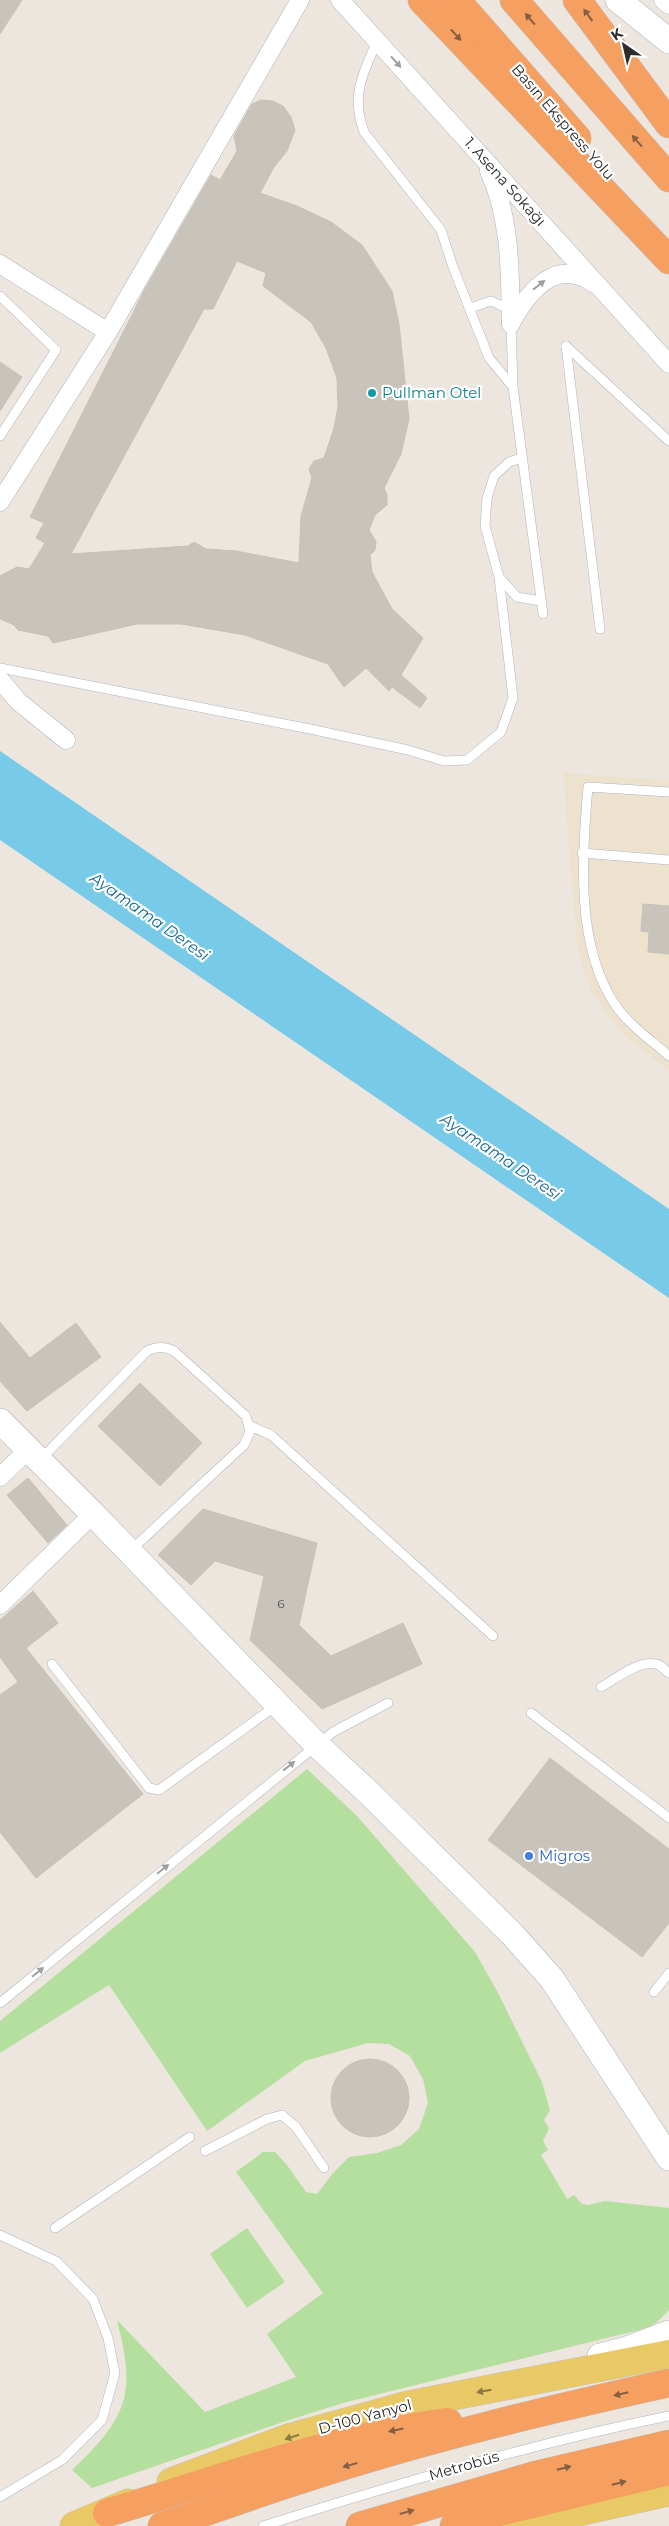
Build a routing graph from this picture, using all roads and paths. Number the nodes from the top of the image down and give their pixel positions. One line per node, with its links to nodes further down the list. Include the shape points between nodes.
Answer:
1 (300, 0): 22 (street)
2 (340, 0): 10 (street, 1. Asena Sokağı)
3 (422, 0): 16 (highway, one-way to 16)
4 (456, 0): 15 (highway, Basın Ekspress Yolu)
5 (514, 0): 14 (highway, one-way to 5)
6 (577, 0): 12 (highway, one-way to 6)
7 (618, 0): 11 (main road)
8 (663, 0): 9 (street)
9 (669, 4)
10 (377, 41): 13 (street, 1. Asena Sokağı, one-way to 13); 20 (lane, via 361,75 358,113 364,132 441,230)
11 (669, 41)
12 (669, 124)
13 (482, 157): 18 (street, 1. Asena Sokağı); 21 (street, via 498,190 505,216)
14 (669, 178)
15 (669, 244)
16 (669, 260)
17 (0, 264): 22 (street)
18 (603, 291): 21 (street, one-way to 18, via 533,289 559,275 584,277); 23 (street, 1. Asena Sokağı)
19 (0, 296): 25 (lane, via 56,350)
20 (470, 308): 21 (lane, via 490,301); 24 (lane, via 489,358)
21 (511, 317): 24 (lane)
22 (108, 332): 28 (street)
23 (669, 364)
24 (513, 387): 27 (lane)
25 (0, 436)
26 (669, 441): 32 (lane, via 566,346)
27 (522, 458): 29 (lane, via 509,462 494,476 487,498 485,526); 30 (lane)
28 (0, 502)
29 (499, 577): 30 (lane, via 517,597); 33 (lane, via 512,698 501,732 467,760 444,761 320,731)
30 (541, 601): 31 (lane)
31 (543, 614)
32 (600, 629)
33 (0, 668)
34 (0, 680): 35 (street, via 19,702)
35 (66, 740)
36 (669, 792): 37 (lane, via 588,787)
37 (582, 853): 38 (lane); 39 (lane, via 590,941 604,986 636,1028)
38 (669, 860)
39 (669, 1056)
40 (0, 1420): 42 (main road)
41 (250, 1426): 42 (lane, via 246,1416 174,1351 154,1348); 45 (lane, via 244,1445); 47 (lane, via 271,1435)
42 (35, 1455): 43 (street); 44 (main road)
43 (0, 1477)
44 (93, 1514): 45 (main road); 46 (street)
45 (130, 1552): 52 (main road)
46 (0, 1605)
47 (493, 1636)
48 (52, 1664): 52 (lane, via 149,1788 159,1790)
49 (669, 1673): 50 (lane, via 658,1664 647,1664)
50 (601, 1687)
51 (388, 1703): 54 (lane, via 333,1732)
52 (277, 1705): 54 (main road)
53 (531, 1713): 55 (lane)
54 (316, 1745): 58 (lane, one-way to 54); 61 (main road, via 512,1934 552,1979)
55 (669, 1818)
56 (669, 1973): 57 (lane)
57 (654, 1992)
58 (0, 2003)
59 (190, 2137): 63 (lane)
60 (204, 2151): 62 (lane, via 267,2119 282,2115 296,2127)
61 (667, 2152)
62 (324, 2168)
63 (54, 2228)
64 (0, 2235): 74 (lane, via 56,2261 93,2299 108,2338 116,2373 102,2420 62,2460)
65 (669, 2333): 68 (main road)
66 (669, 2354): 68 (main road, D-100 Yanyol)
67 (669, 2383): 70 (highway, one-way to 70)
68 (517, 2385): 75 (main road, D-100 Yanyol, one-way to 75, via 408,2405 288,2438 170,2483)
69 (669, 2416): 78 (lane, Metrobüs, via 528,2448)
70 (514, 2418): 75 (highway, one-way to 75, via 464,2420 364,2437); 77 (highway, one-way to 77, via 306,2477)
71 (669, 2444): 79 (highway, one-way to 71, via 536,2475)
72 (669, 2471): 80 (highway, one-way to 72)
73 (669, 2492): 81 (main road)
74 (0, 2497)
75 (106, 2513): 76 (main road, D-100 Yanyol)
76 (74, 2526)
77 (162, 2526)
78 (262, 2526)
79 (360, 2526)
80 (454, 2526)
81 (515, 2526)

